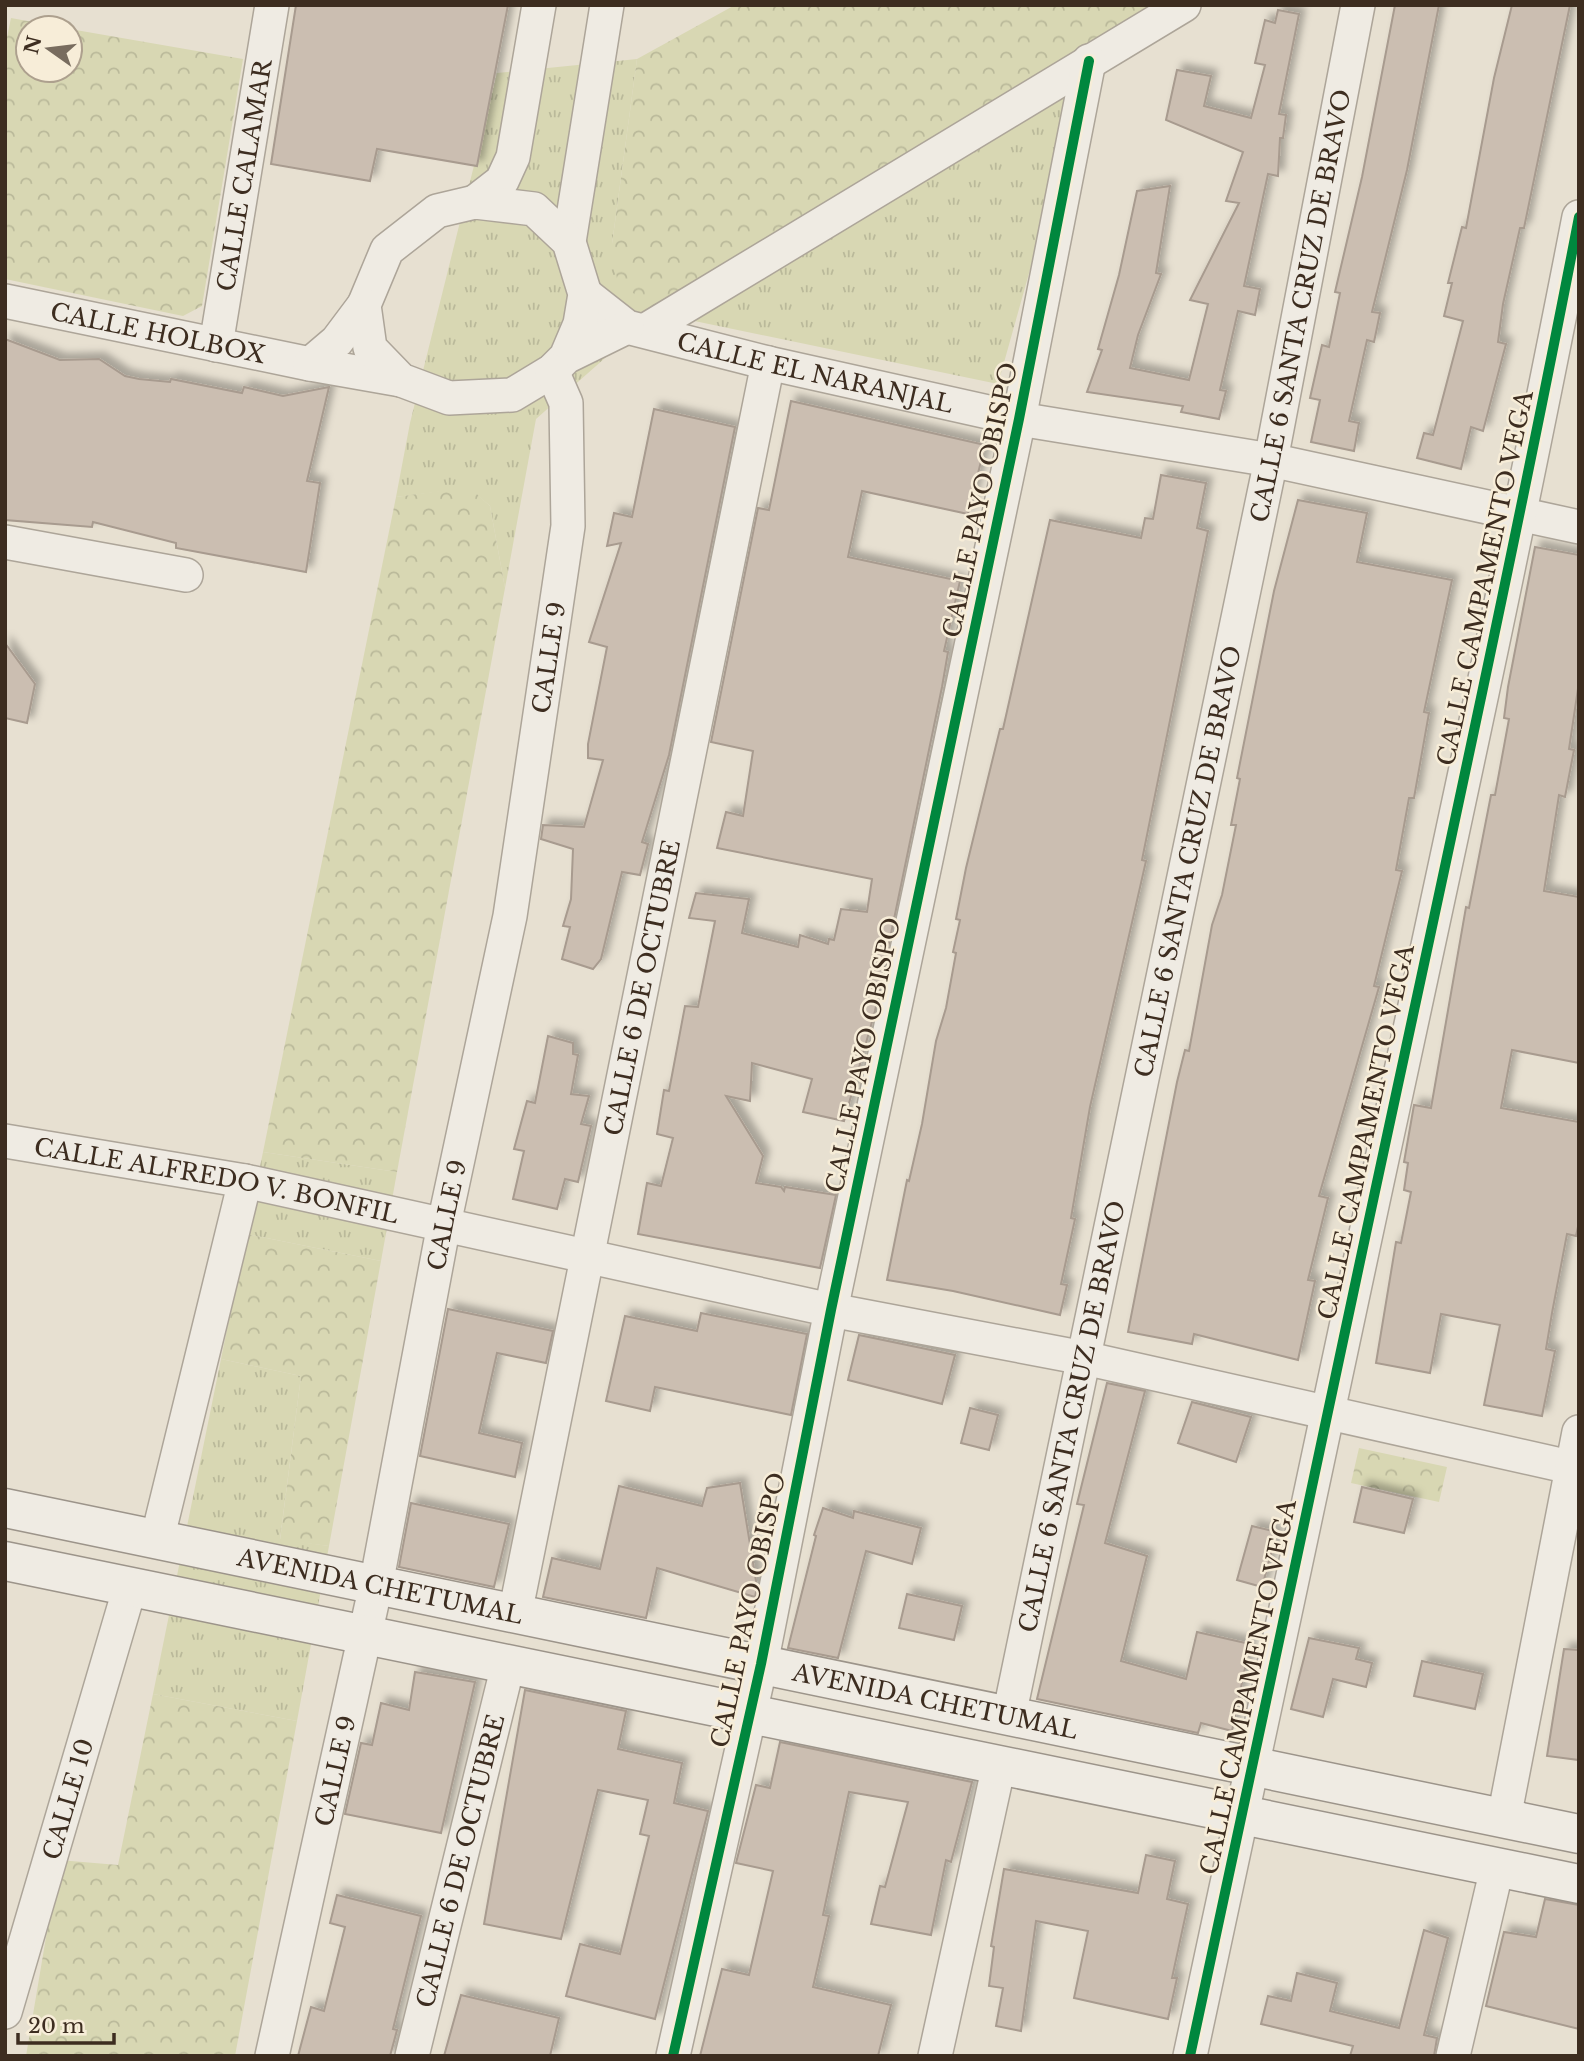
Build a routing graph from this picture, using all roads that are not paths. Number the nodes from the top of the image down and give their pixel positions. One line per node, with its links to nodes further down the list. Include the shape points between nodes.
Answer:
1 (272, 5): 14 (street, CALLE CALAMAR)
2 (539, 5): 7 (street, via 513,157 502,181)
3 (607, 5): 9 (street)
4 (1184, 5): 6 (street)
5 (1358, 5): 20 (street, CALLE 6 SANTA CRUZ DE BRAVO)
6 (1089, 61): 13 (street); 19 (street, CALLE PAYO OBISPO)
7 (475, 202): 9 (street, via 534,209); 12 (street, via 437,211 387,250)
8 (1579, 217): 21 (street, CALLE CAMPAMENTO VEGA)
9 (569, 242): 10 (street)
10 (585, 294): 13 (street); 17 (street, via 580,324)
11 (5, 302): 14 (street, CALLE HOLBOX)
12 (364, 305): 16 (street, via 337,341); 18 (street, via 370,348)
13 (637, 329): 15 (street, CALLE EL NARANJAL); 17 (street)
14 (216, 345): 16 (street, CALLE HOLBOX)
15 (768, 363): 19 (street, CALLE EL NARANJAL); 28 (street, CALLE 6 DE OCTUBRE)
16 (310, 364): 18 (street, CALLE HOLBOX)
17 (559, 364): 18 (street, via 512,395 449,398); 27 (street, CALLE 9, via 566,403 568,526 510,916)
18 (401, 380)
19 (1019, 419): 20 (street, CALLE EL NARANJAL); 29 (street, CALLE PAYO OBISPO)
20 (1271, 460): 21 (street, CALLE EL NARANJAL); 30 (street, CALLE 6 SANTA CRUZ DE BRAVO)
21 (1521, 513): 22 (street, CALLE EL NARANJAL); 31 (street, CALLE CAMPAMENTO VEGA)
22 (1579, 527)
23 (5, 542): 24 (street)
24 (186, 575)
25 (5, 1141): 26 (street, CALLE ALFREDO V. BONFIL)
26 (245, 1181): 27 (street, CALLE ALFREDO V. BONFIL); 35 (street)
27 (444, 1224): 28 (street, CALLE ALFREDO V. BONFIL); 37 (street, CALLE 9)
28 (589, 1256): 29 (street, CALLE ALFREDO V. BONFIL); 39 (street, CALLE 6 DE OCTUBRE)
29 (831, 1310): 30 (street, CALLE ALFREDO V. BONFIL); 41 (street, CALLE PAYO OBISPO)
30 (1084, 1358): 31 (street, CALLE ALFREDO V. BONFIL); 44 (street, CALLE 6 SANTA CRUZ DE BRAVO)
31 (1327, 1413): 33 (street, CALLE ALFREDO V. BONFIL); 46 (street, CALLE CAMPAMENTO VEGA)
32 (1579, 1432): 33 (street)
33 (1575, 1468): 48 (street)
34 (5, 1508): 35 (main road, AVENIDA CHETUMAL)
35 (157, 1540): 37 (main road, AVENIDA CHETUMAL)
36 (5, 1561): 38 (main road, AVENIDA CHETUMAL)
37 (376, 1585): 39 (main road, AVENIDA CHETUMAL); 40 (street, CALLE 9)
38 (130, 1587): 40 (main road, AVENIDA CHETUMAL); 52 (street, CALLE 10)
39 (515, 1614): 41 (main road, AVENIDA CHETUMAL)
40 (363, 1635): 42 (main road, AVENIDA CHETUMAL); 53 (street, CALLE 9)
41 (761, 1664): 43 (street, CALLE PAYO OBISPO); 44 (main road, AVENIDA CHETUMAL)
42 (508, 1665): 43 (main road, AVENIDA CHETUMAL); 54 (street, CALLE 6 DE OCTUBRE)
43 (748, 1713): 45 (main road, AVENIDA CHETUMAL); 55 (street, CALLE PAYO OBISPO)
44 (1009, 1716): 46 (main road, AVENIDA CHETUMAL)
45 (999, 1765): 47 (main road, AVENIDA CHETUMAL); 56 (street)
46 (1255, 1767): 47 (street, CALLE CAMPAMENTO VEGA); 48 (main road, AVENIDA CHETUMAL)
47 (1243, 1815): 50 (main road, AVENIDA CHETUMAL); 57 (street, CALLE CAMPAMENTO VEGA)
48 (1504, 1818): 49 (main road, AVENIDA CHETUMAL)
49 (1579, 1834)
50 (1497, 1868): 51 (main road, AVENIDA CHETUMAL); 58 (street)
51 (1579, 1884)
52 (5, 2012)
53 (272, 2056)
54 (412, 2056)
55 (673, 2056)
56 (934, 2056)
57 (1190, 2056)
58 (1453, 2056)

